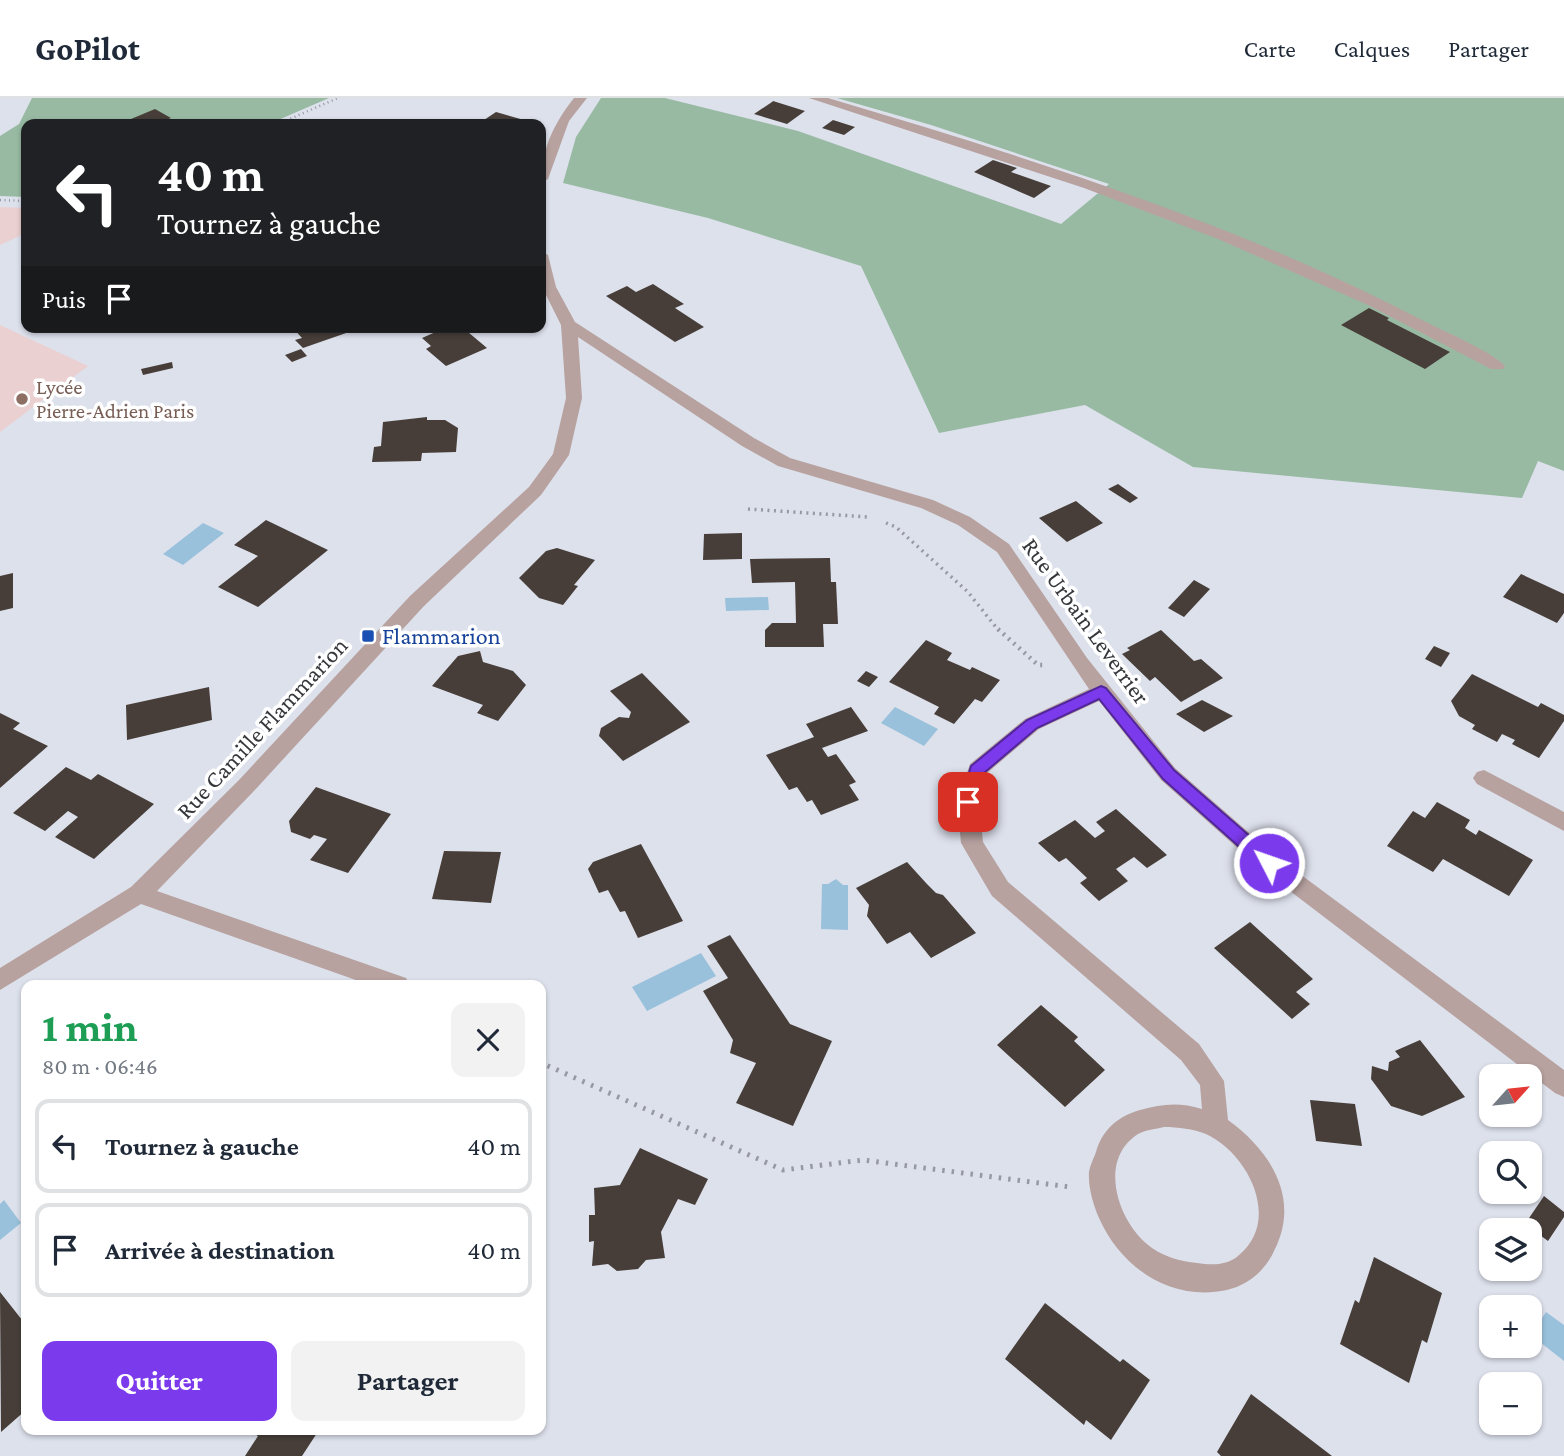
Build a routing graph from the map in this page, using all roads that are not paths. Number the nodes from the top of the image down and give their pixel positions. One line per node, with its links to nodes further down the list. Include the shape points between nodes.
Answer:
1 (581, 98): 3 (street, via 563,120)
2 (816, 98): 6 (street, via 1135,202 1356,293)
3 (546, 166)
4 (546, 275): 5 (street, Rue Urbain Leverrier)
5 (569, 325): 7 (street, Rue Urbain Leverrier, via 784,462 927,504 964,521 1003,548); 10 (street, Rue Camille Flammarion, via 574,398 561,456 535,491 417,601)
6 (1497, 366)
7 (1101, 692): 13 (street, Rue Urbain Leverrier, via 1168,775 1269,863); 14 (street, via 1032,724 977,770 968,802 972,842 1000,889 1190,1052 1212,1082)
8 (1485, 778): 9 (street)
9 (1564, 822)
10 (139, 894): 11 (street, Rue Camille Flammarion); 12 (street)
11 (0, 980)
12 (384, 980)
13 (1564, 1085)
14 (1216, 1126): 14 (street, via 1164,1115 1141,1121 1121,1133 1107,1152 1101,1175 1103,1201 1115,1229 1135,1253 1162,1271 1192,1280 1222,1278 1247,1267 1265,1247 1273,1222 1271,1195 1260,1167 1241,1144)

